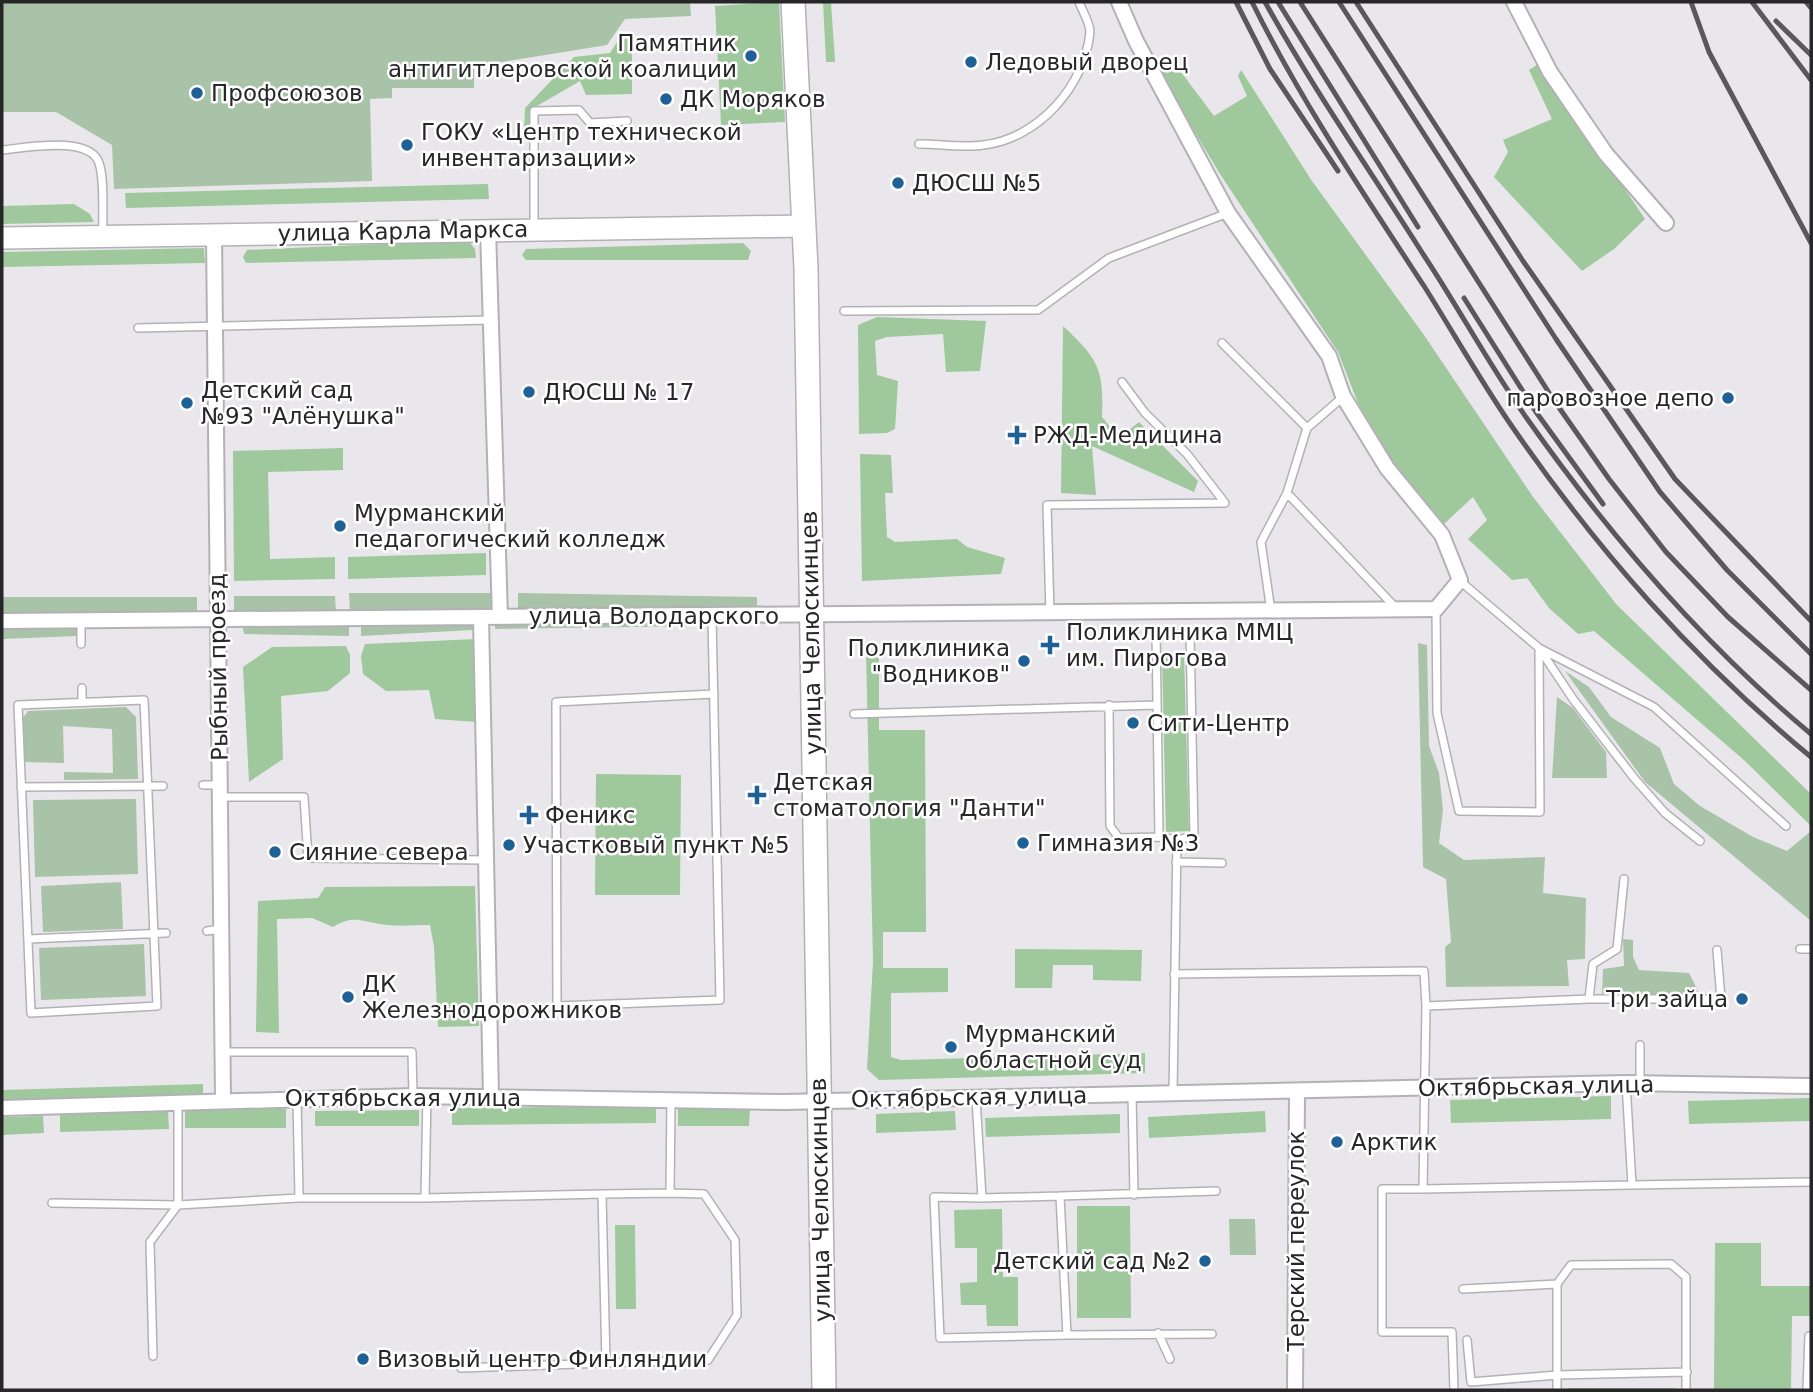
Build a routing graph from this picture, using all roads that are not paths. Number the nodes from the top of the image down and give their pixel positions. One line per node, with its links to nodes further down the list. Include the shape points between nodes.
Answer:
1 (793, 2): 10 (main road, улица Челюскинцев)
2 (1079, 2): 6 (lane, via 1090,29 1082,65 1041,121 984,145)
3 (1119, 2): 8 (street)
4 (1514, 2): 9 (street, via 1550,72 1606,154)
5 (626, 121): 12 (lane, via 590,123 579,110 534,111)
6 (919, 144)
7 (2, 150): 14 (lane, via 76,145 90,151 99,163)
8 (1228, 213): 16 (lane, via 1109,258 1038,310); 22 (street, via 1329,356)
9 (1666, 223)
10 (804, 226): 12 (street, улица Карла Маркса); 30 (main road, улица Челюскинцев)
11 (488, 230): 12 (street, улица Карла Маркса); 13 (street, улица Карла Маркса); 17 (street)
12 (534, 230)
13 (214, 234): 14 (street, улица Карла Маркса); 18 (street, Рыбный проезд)
14 (103, 236): 15 (street, улица Карла Маркса)
15 (2, 238)
16 (844, 311)
17 (491, 320): 18 (lane); 32 (street)
18 (215, 327): 19 (lane); 34 (street, Рыбный проезд)
19 (138, 328)
20 (1222, 343): 23 (lane)
21 (1122, 382): 29 (lane, via 1225,503 1047,505)
22 (1343, 396): 23 (lane); 25 (street, via 1387,468 1443,535)
23 (1307, 428): 24 (lane)
24 (1287, 493): 26 (lane); 28 (lane, via 1261,542)
25 (1460, 580): 27 (street); 40 (lane)
26 (1397, 608): 27 (street, улица Володарского); 28 (street, улица Володарского)
27 (1436, 609): 40 (lane, via 1437,713 1459,811 1540,812)
28 (1271, 611): 29 (street, улица Володарского)
29 (1050, 613): 30 (street, улица Володарского)
30 (811, 615): 31 (street, улица Володарского); 86 (main road, улица Челюскинцев)
31 (712, 616): 32 (street, улица Володарского); 42 (lane)
32 (500, 617): 33 (street, улица Володарского)
33 (481, 618): 34 (street, улица Володарского); 56 (street)
34 (218, 620): 36 (street, улица Володарского); 51 (street, Рыбный проезд)
35 (2, 621): 36 (street, улица Володарского)
36 (80, 621): 39 (lane)
37 (1156, 631): 45 (lane)
38 (1190, 633): 54 (lane, via 1194,836)
39 (81, 644)
40 (1539, 648): 52 (lane, via 1654,707); 55 (lane, via 1634,778 1665,813)
41 (82, 688): 43 (lane)
42 (714, 694): 42 (lane, via 720,1000 557,1006 556,702)
43 (82, 702): 47 (lane, via 144,700); 49 (lane, via 18,705)
44 (1109, 705): 45 (lane); 46 (lane); 53 (lane, via 1110,826 1119,838)
45 (1156, 705): 53 (lane)
46 (854, 714)
47 (147, 785): 49 (lane); 50 (lane); 60 (lane)
48 (203, 785): 51 (lane)
49 (21, 786): 62 (lane)
50 (163, 786)
51 (220, 791): 56 (lane, via 304,797 308,858); 72 (street, Рыбный проезд, via 214,930)
52 (1786, 825)
53 (1159, 836): 54 (lane)
54 (1177, 840): 57 (lane)
55 (1700, 841)
56 (486, 860): 80 (street)
57 (1176, 862): 58 (lane); 66 (lane)
58 (1222, 863)
59 (1624, 879): 67 (lane, via 1617,949 1593,964)
60 (153, 933): 61 (lane); 62 (lane); 62 (lane, via 157,1006 31,1013)
61 (166, 933)
62 (27, 939)
63 (1800, 949): 64 (lane)
64 (1811, 949)
65 (1717, 950): 68 (lane, via 1721,999)
66 (1174, 974): 69 (lane, via 1424,971); 78 (lane)
67 (1589, 999): 68 (lane); 69 (lane)
68 (1639, 999): 70 (lane)
69 (1426, 1006): 75 (lane)
70 (1639, 1009)
71 (1640, 1045): 73 (lane)
72 (222, 1052): 79 (lane, via 412,1052); 83 (street, Рыбный проезд)
73 (1633, 1083): 74 (street, Октябрьская улица); 75 (street, Октябрьская улица); 89 (lane)
74 (1811, 1086)
75 (1424, 1088): 76 (street, Октябрьская улица); 90 (lane)
76 (1297, 1091): 78 (street, Октябрьская улица); 115 (street, Терский переулок)
77 (1132, 1093): 78 (street, Октябрьская улица); 82 (street, Октябрьская улица); 94 (lane)
78 (1173, 1093)
79 (420, 1096): 80 (street, Октябрьская улица); 81 (street, Октябрьская улица); 97 (lane)
80 (491, 1097): 85 (street, Октябрьская улица)
81 (297, 1098): 83 (street, Октябрьская улица); 96 (lane)
82 (976, 1098): 86 (street, Октябрьская улица); 98 (lane)
83 (223, 1100): 84 (street, Октябрьская улица)
84 (178, 1101): 87 (street, Октябрьская улица); 100 (lane)
85 (671, 1101): 86 (street, Октябрьская улица); 92 (lane)
86 (818, 1101): 114 (main road, улица Челюскинцев)
87 (2, 1108)
88 (1811, 1182): 89 (lane)
89 (1632, 1185): 90 (lane)
90 (1423, 1189): 116 (lane, via 1382,1189 1382,1332 1452,1332)
91 (1216, 1191): 94 (lane)
92 (670, 1193): 93 (lane); 110 (lane, via 704,1194 735,1240 737,1315 708,1360)
93 (602, 1195): 97 (lane); 110 (lane)
94 (1134, 1195): 95 (lane)
95 (1060, 1196): 98 (lane); 105 (lane)
96 (299, 1198): 97 (lane); 100 (lane)
97 (425, 1198)
98 (982, 1198): 105 (lane, via 934,1197 940,1338)
99 (51, 1203): 100 (lane)
100 (178, 1205): 108 (lane, via 150,1242)
101 (1557, 1284): 102 (lane); 112 (lane, via 1572,1265 1671,1264 1686,1277); 113 (lane)
102 (1463, 1289)
103 (1158, 1333): 104 (lane); 105 (lane); 109 (lane)
104 (1212, 1334)
105 (1067, 1335)
106 (1811, 1336): 119 (lane)
107 (1467, 1340): 113 (lane, via 1471,1381)
108 (153, 1356)
109 (1170, 1359)
110 (606, 1363): 111 (lane)
111 (461, 1368)
112 (1686, 1372): 113 (lane); 118 (lane)
113 (1557, 1375): 117 (lane)
114 (824, 1390)
115 (1295, 1390)
116 (1454, 1390)
117 (1557, 1390)
118 (1686, 1390)
119 (1807, 1390)

